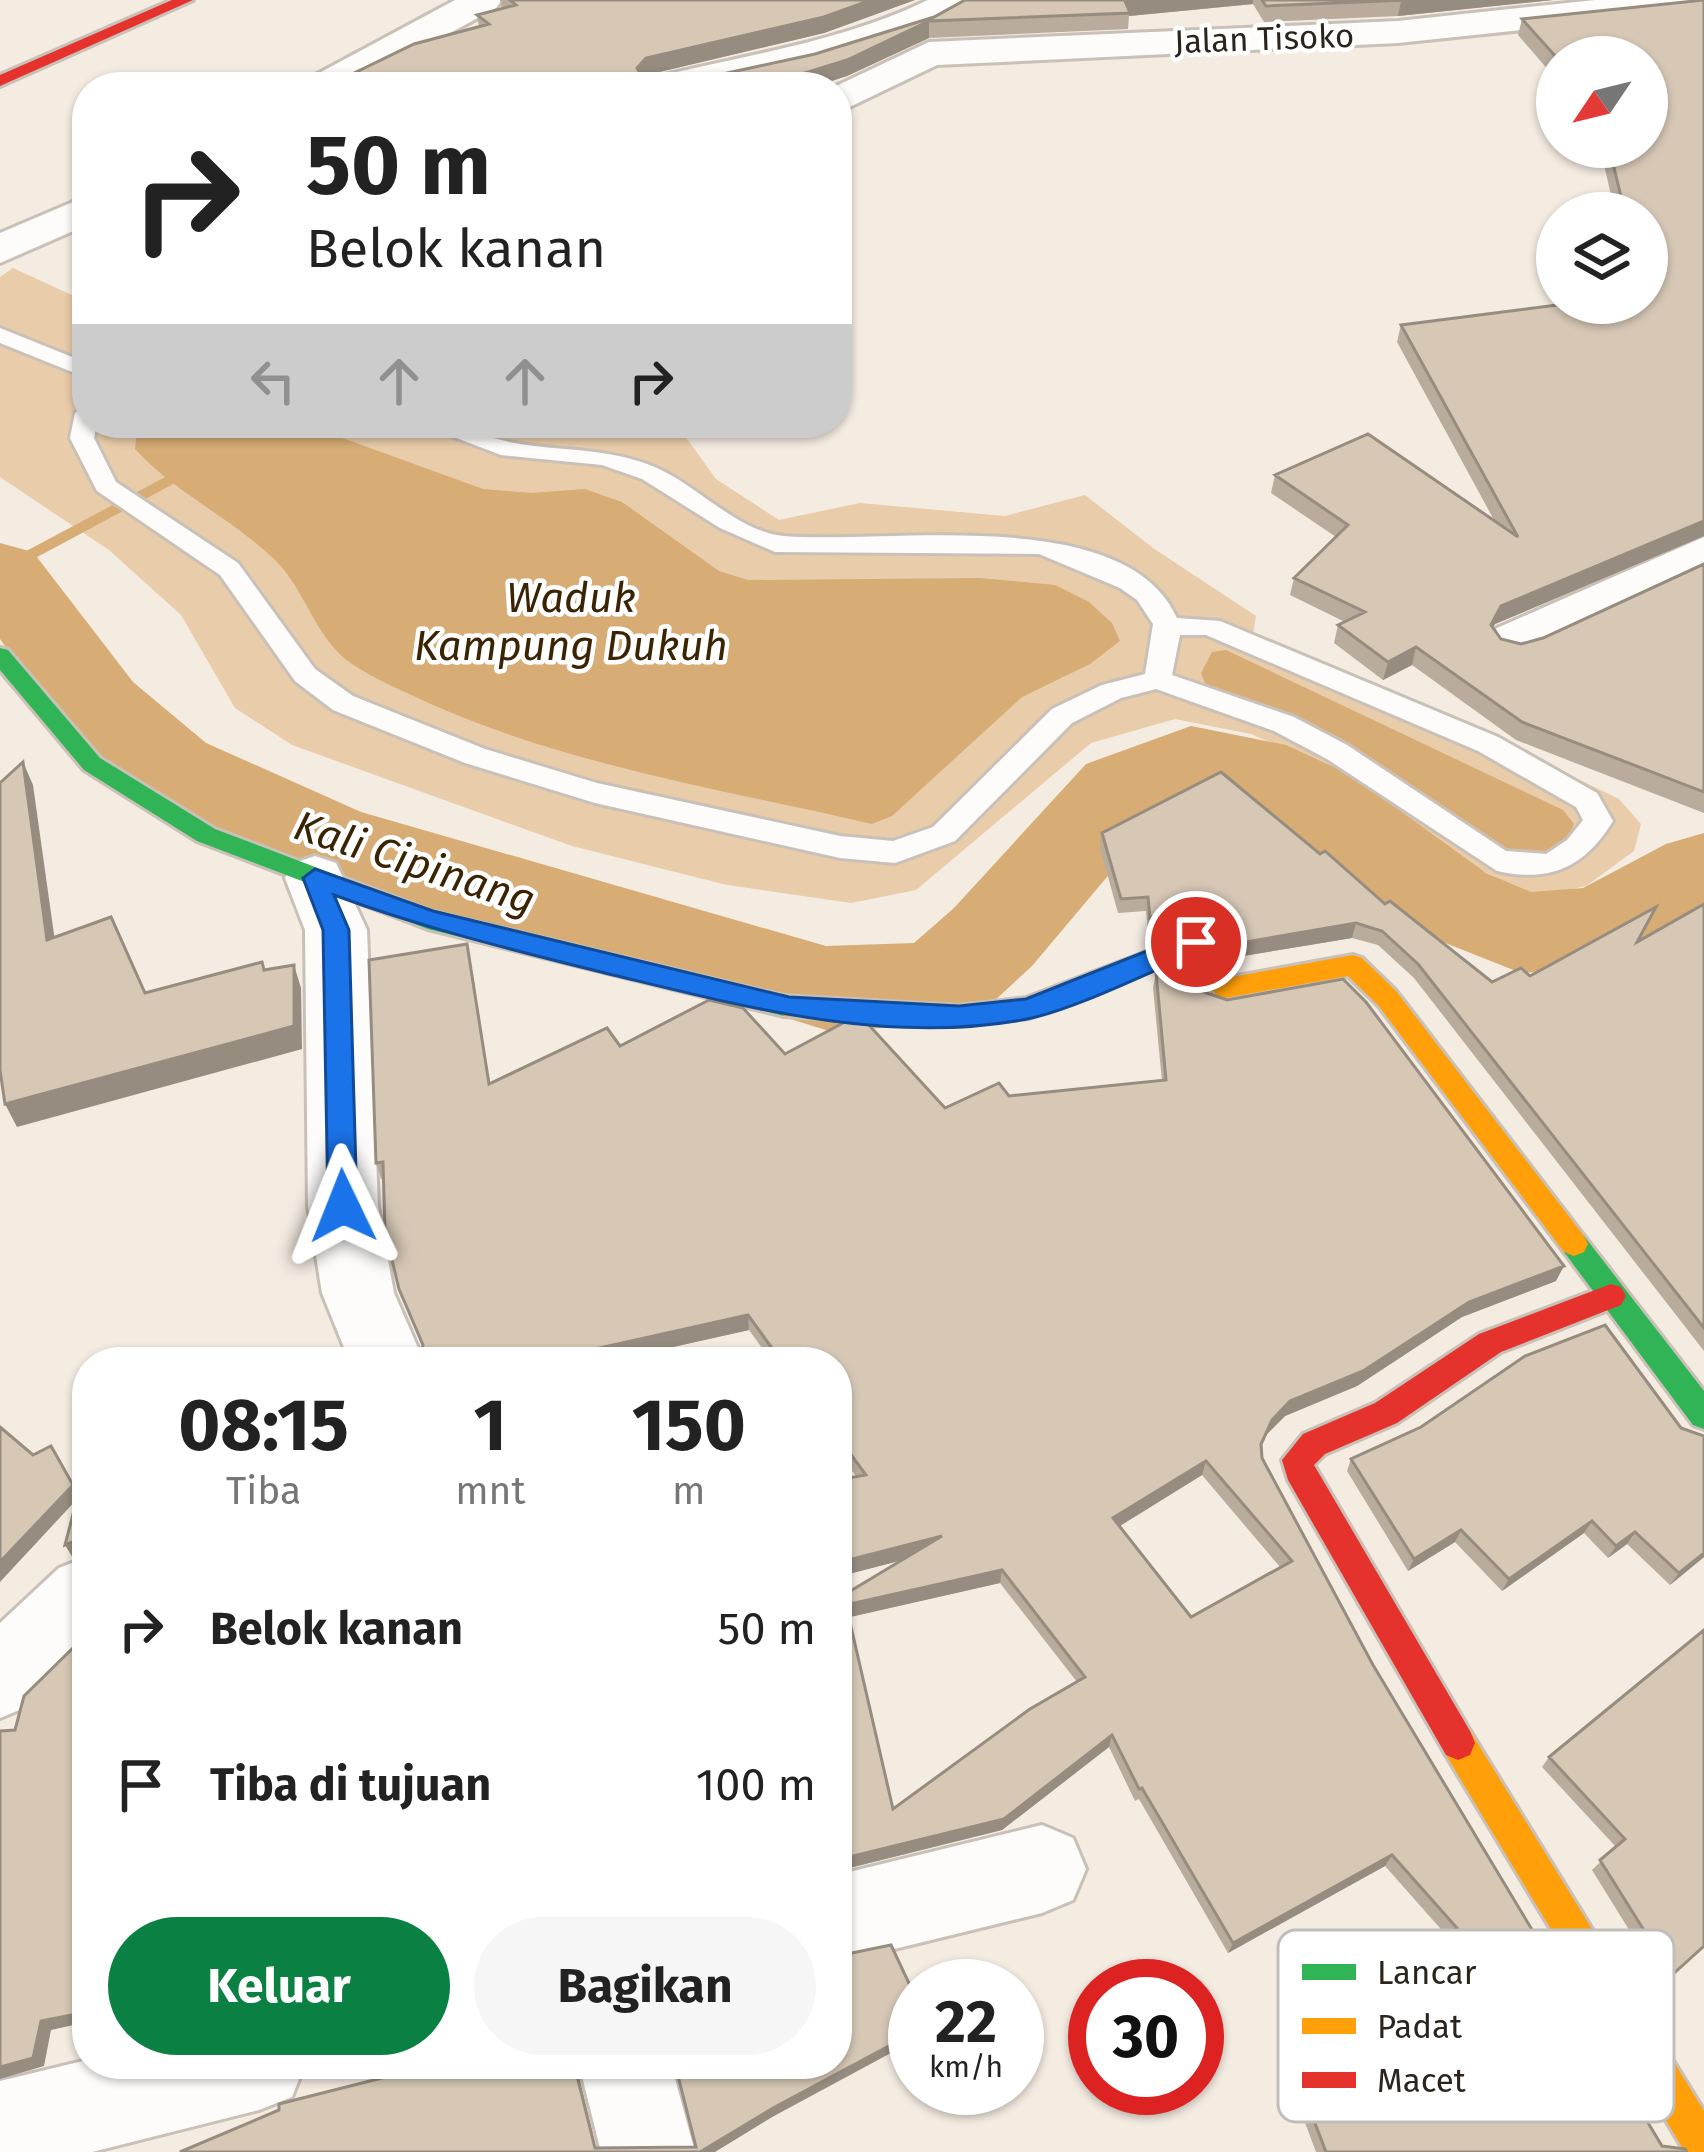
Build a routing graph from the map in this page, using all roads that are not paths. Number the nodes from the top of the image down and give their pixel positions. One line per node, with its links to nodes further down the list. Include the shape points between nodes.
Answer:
1 (185, 0): 9 (main road)
2 (483, 0): 5 (street)
3 (957, 0): 8 (street, via 823,52)
4 (1702, 1): 10 (street, Jalan Tisoko, via 1398,32 929,54)
5 (390, 54): 6 (street); 7 (street)
6 (353, 72)
7 (413, 72)
8 (731, 72)
9 (0, 81)
10 (852, 93)
11 (72, 216): 12 (street)
12 (0, 250)
13 (0, 335): 14 (lane)
14 (72, 365)
15 (82, 438): 21 (lane, via 106,486 229,569 305,675 343,703 596,793 839,847 895,851 944,834 1062,716)
16 (474, 438): 18 (lane, via 510,450 605,458 651,474 776,544 1063,550 1114,572 1157,607)
17 (1704, 553): 19 (street)
18 (1167, 626): 21 (lane); 21 (lane, via 1210,627 1489,743 1587,800 1598,821 1557,863 1527,869 1497,860 1284,724)
19 (1516, 640)
20 (0, 655): 22 (main road, via 92,764 206,835)
21 (1156, 680)
22 (315, 878): 23 (main road, via 428,920 789,1007 1007,1012 1196,942 1225,988 1353,965 1388,998); 24 (street, via 336,930 343,1206 358,1293)
23 (1611, 1296): 25 (main road); 30 (main road, via 1490,1343 1386,1414 1314,1444 1298,1460)
24 (380, 1347)
25 (1704, 1415)
26 (72, 1609): 27 (street)
27 (0, 1678)
28 (1042, 1869): 29 (street)
29 (852, 1915)
30 (1572, 1930)
31 (198, 2079): 34 (street)
32 (629, 2079): 36 (street)
33 (1674, 2098): 35 (main road)
34 (0, 2128)
35 (1704, 2147)
36 (648, 2152)

